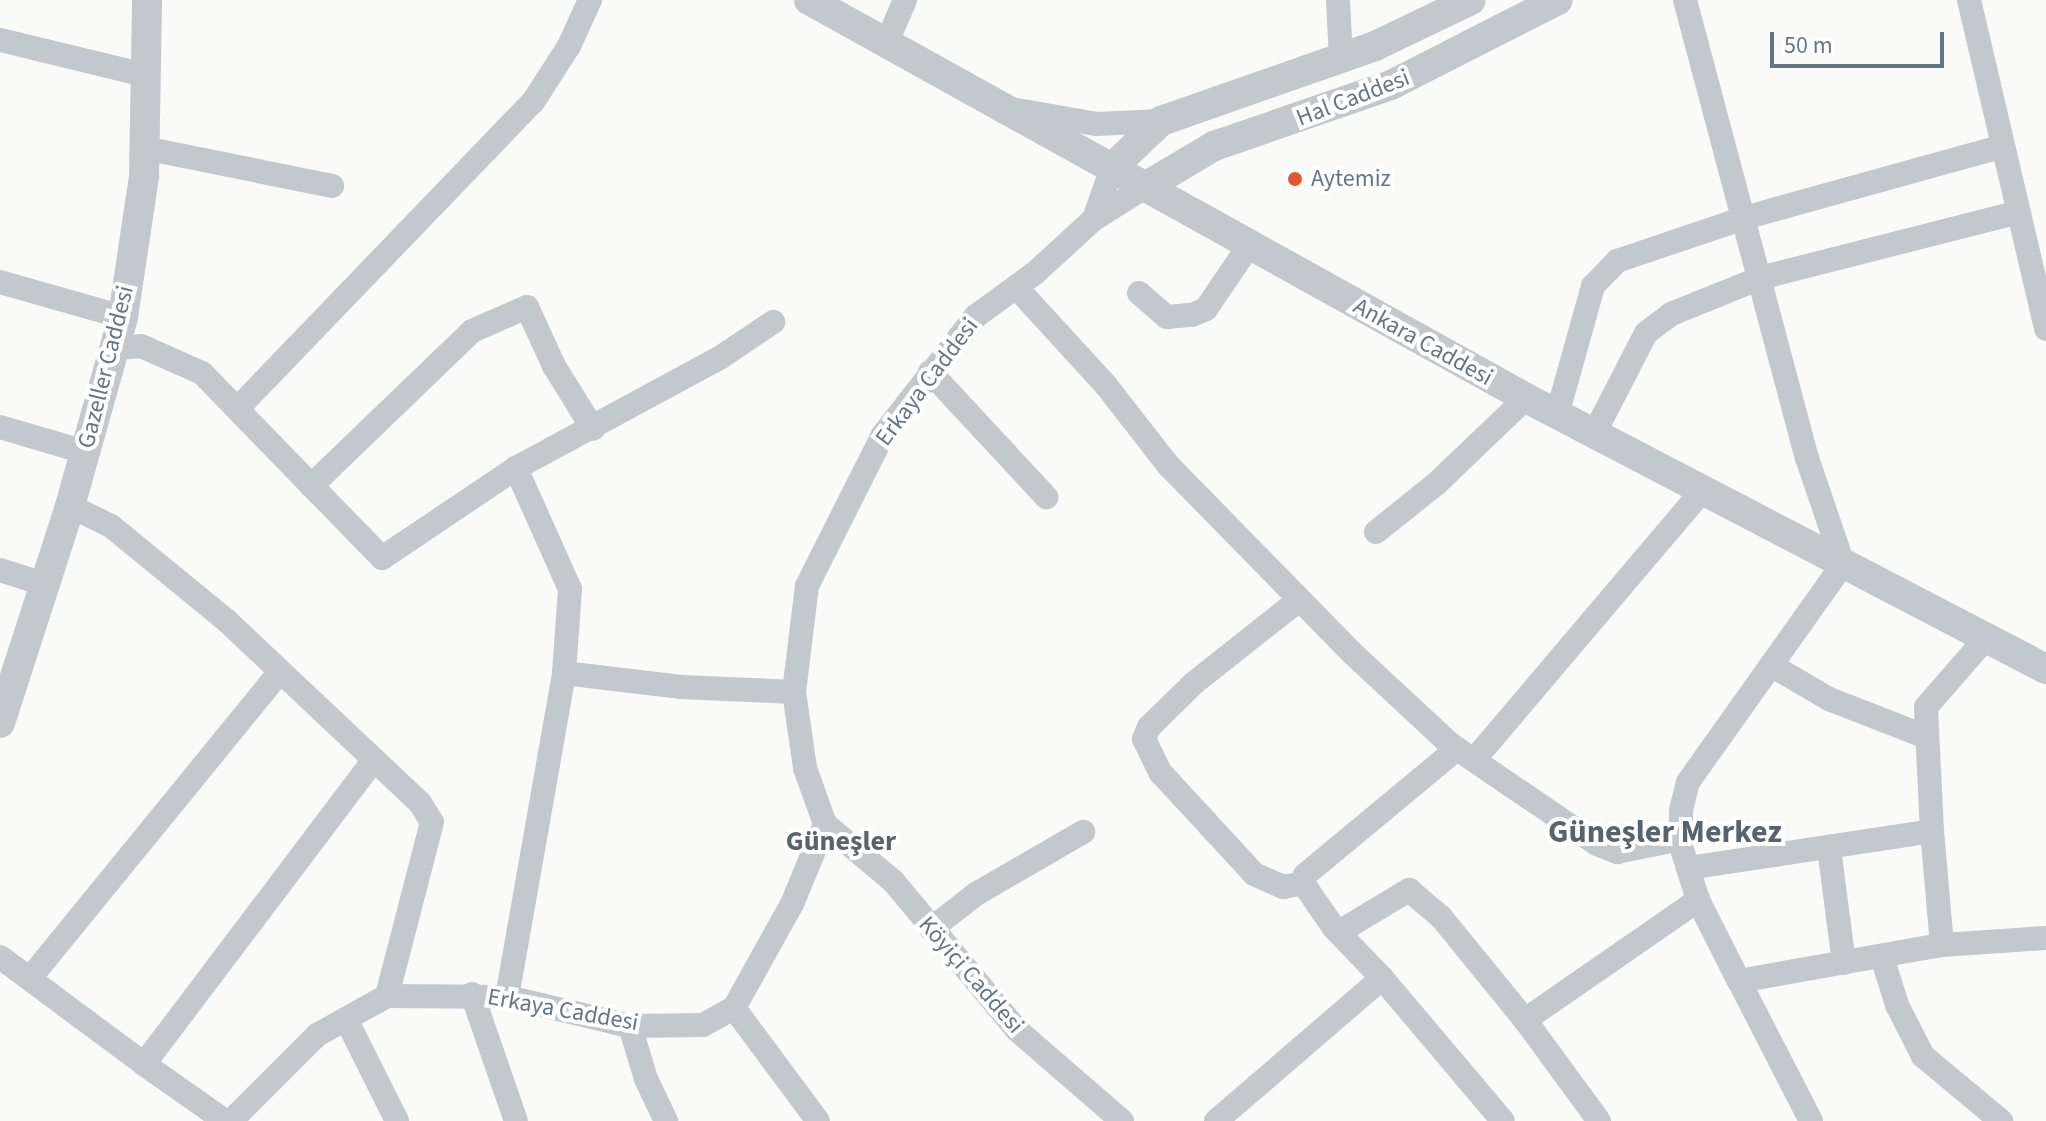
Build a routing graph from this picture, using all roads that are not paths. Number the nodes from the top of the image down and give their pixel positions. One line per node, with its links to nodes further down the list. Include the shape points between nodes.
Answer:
1 (147, 0): 13 (street, Gazeller Caddesi)
2 (590, 0): 35 (street, via 569,46 533,102)
3 (809, 0): 11 (street, Ankara Caddesi)
4 (905, 0): 11 (street)
5 (1338, 0): 12 (street)
6 (1471, 0): 12 (street, Hal Caddesi)
7 (1558, 0): 20 (street, Hal Caddesi, via 1391,85 1214,146)
8 (1685, 0): 22 (street)
9 (1969, 0): 16 (street)
10 (0, 40): 13 (street)
11 (886, 44): 14 (street, Ankara Caddesi)
12 (1341, 59): 15 (street, Hal Caddesi)
13 (145, 75): 17 (street, Gazeller Caddesi)
14 (997, 107): 15 (street, via 1096,124); 18 (street, Ankara Caddesi)
15 (1161, 121): 18 (street, Hal Caddesi)
16 (2003, 146): 21 (street); 22 (street)
17 (144, 148): 19 (street); 29 (street, Gazeller Caddesi)
18 (1112, 168): 20 (street, Ankara Caddesi); 23 (street)
19 (332, 186)
20 (1145, 187): 23 (street, Erkaya Caddesi); 24 (street, Ankara Caddesi)
21 (2019, 212): 25 (street); 31 (street)
22 (1744, 218): 25 (street); 36 (street, via 1617,261 1593,286)
23 (1094, 219): 27 (street, Erkaya Caddesi)
24 (1248, 247): 28 (street, via 1206,309 1192,315 1167,317); 34 (street, Ankara Caddesi)
25 (1760, 278): 39 (street, via 1671,314 1646,333); 47 (street, via 1807,458)
26 (0, 282): 29 (street)
27 (1016, 287): 33 (street, Erkaya Caddesi, via 976,316); 50 (street, via 1105,384 1168,465)
28 (1139, 293)
29 (123, 317): 32 (street, Gazeller Caddesi)
30 (773, 322): 38 (street)
31 (2046, 329)
32 (115, 348): 35 (street, via 141,346 173,357 202,373); 40 (street, Gazeller Caddesi)
33 (930, 372): 44 (street); 56 (street, Erkaya Caddesi, via 883,435 807,586)
34 (1526, 398): 36 (street, Ankara Caddesi); 46 (street, via 1436,484)
35 (239, 407): 42 (street)
36 (1557, 415): 39 (street, Ankara Caddesi)
37 (0, 427): 40 (street)
38 (593, 429): 41 (street); 42 (street, via 554,366 527,307 472,331)
39 (1595, 432): 43 (street, Ankara Caddesi)
40 (85, 452): 45 (street, Gazeller Caddesi)
41 (516, 468): 42 (street, via 382,558); 55 (street, via 570,589)
42 (311, 486)
43 (1703, 490): 47 (street, Ankara Caddesi); 59 (street)
44 (1046, 497)
45 (70, 506): 49 (street, Gazeller Caddesi); 54 (street, via 111,526 158,562)
46 (1376, 532)
47 (1843, 564): 51 (street, Ankara Caddesi); 52 (street)
48 (0, 570): 49 (street)
49 (44, 584): 57 (street, Gazeller Caddesi)
50 (1299, 600): 59 (street); 67 (street, via 1194,683 1149,727 1144,739 1160,772 1254,874 1283,887)
51 (1987, 637): 53 (street, Ankara Caddesi); 58 (street, via 1926,707)
52 (1771, 665): 58 (street, via 1829,699); 64 (street, via 1688,782)
53 (2046, 669)
54 (280, 672): 60 (street); 76 (street)
55 (564, 673): 56 (street, via 681,687); 81 (street)
56 (794, 692): 61 (street, Erkaya Caddesi, via 805,768)
57 (0, 723)
58 (1924, 736): 62 (street)
59 (1466, 754): 64 (street, via 1617,852); 67 (street, via 1305,875)
60 (374, 760): 80 (street, via 432,822); 86 (street)
61 (825, 824): 69 (street, Köyiçi Caddesi, via 893,881); 82 (street, via 792,904)
62 (1932, 831): 65 (street); 72 (street)
63 (1083, 832): 69 (street, via 976,894)
64 (1681, 839): 66 (street)
65 (1829, 848): 66 (street); 75 (street)
66 (1688, 868): 68 (street)
67 (1303, 883): 70 (street)
68 (1698, 900): 78 (street); 84 (street)
69 (931, 929): 92 (street, Köyiçi Caddesi, via 1017,1030)
70 (1339, 932): 77 (street); 84 (street, via 1409,890 1441,917)
71 (2046, 938): 72 (street)
72 (1942, 945): 74 (street)
73 (0, 957): 76 (street)
74 (1882, 957): 75 (street); 97 (street, via 1897,1005 1923,1056)
75 (1844, 963): 78 (street)
76 (31, 977): 86 (street)
77 (1382, 978): 93 (street); 94 (street)
78 (1739, 981): 96 (street)
79 (472, 994): 80 (street, Erkaya Caddesi); 81 (street, Erkaya Caddesi); 89 (street)
80 (387, 996): 83 (street, Erkaya Caddesi)
81 (507, 997): 85 (street, Erkaya Caddesi)
82 (734, 1008): 85 (street, Erkaya Caddesi, via 703,1025); 91 (street)
83 (346, 1019): 87 (street, Erkaya Caddesi, via 317,1035); 88 (street)
84 (1525, 1020): 95 (street)
85 (630, 1026): 90 (street)
86 (144, 1064): 87 (street)
87 (228, 1121)
88 (397, 1121)
89 (516, 1121)
90 (666, 1121)
91 (818, 1121)
92 (1122, 1121)
93 (1216, 1121)
94 (1503, 1121)
95 (1599, 1121)
96 (1811, 1121)
97 (2001, 1121)

